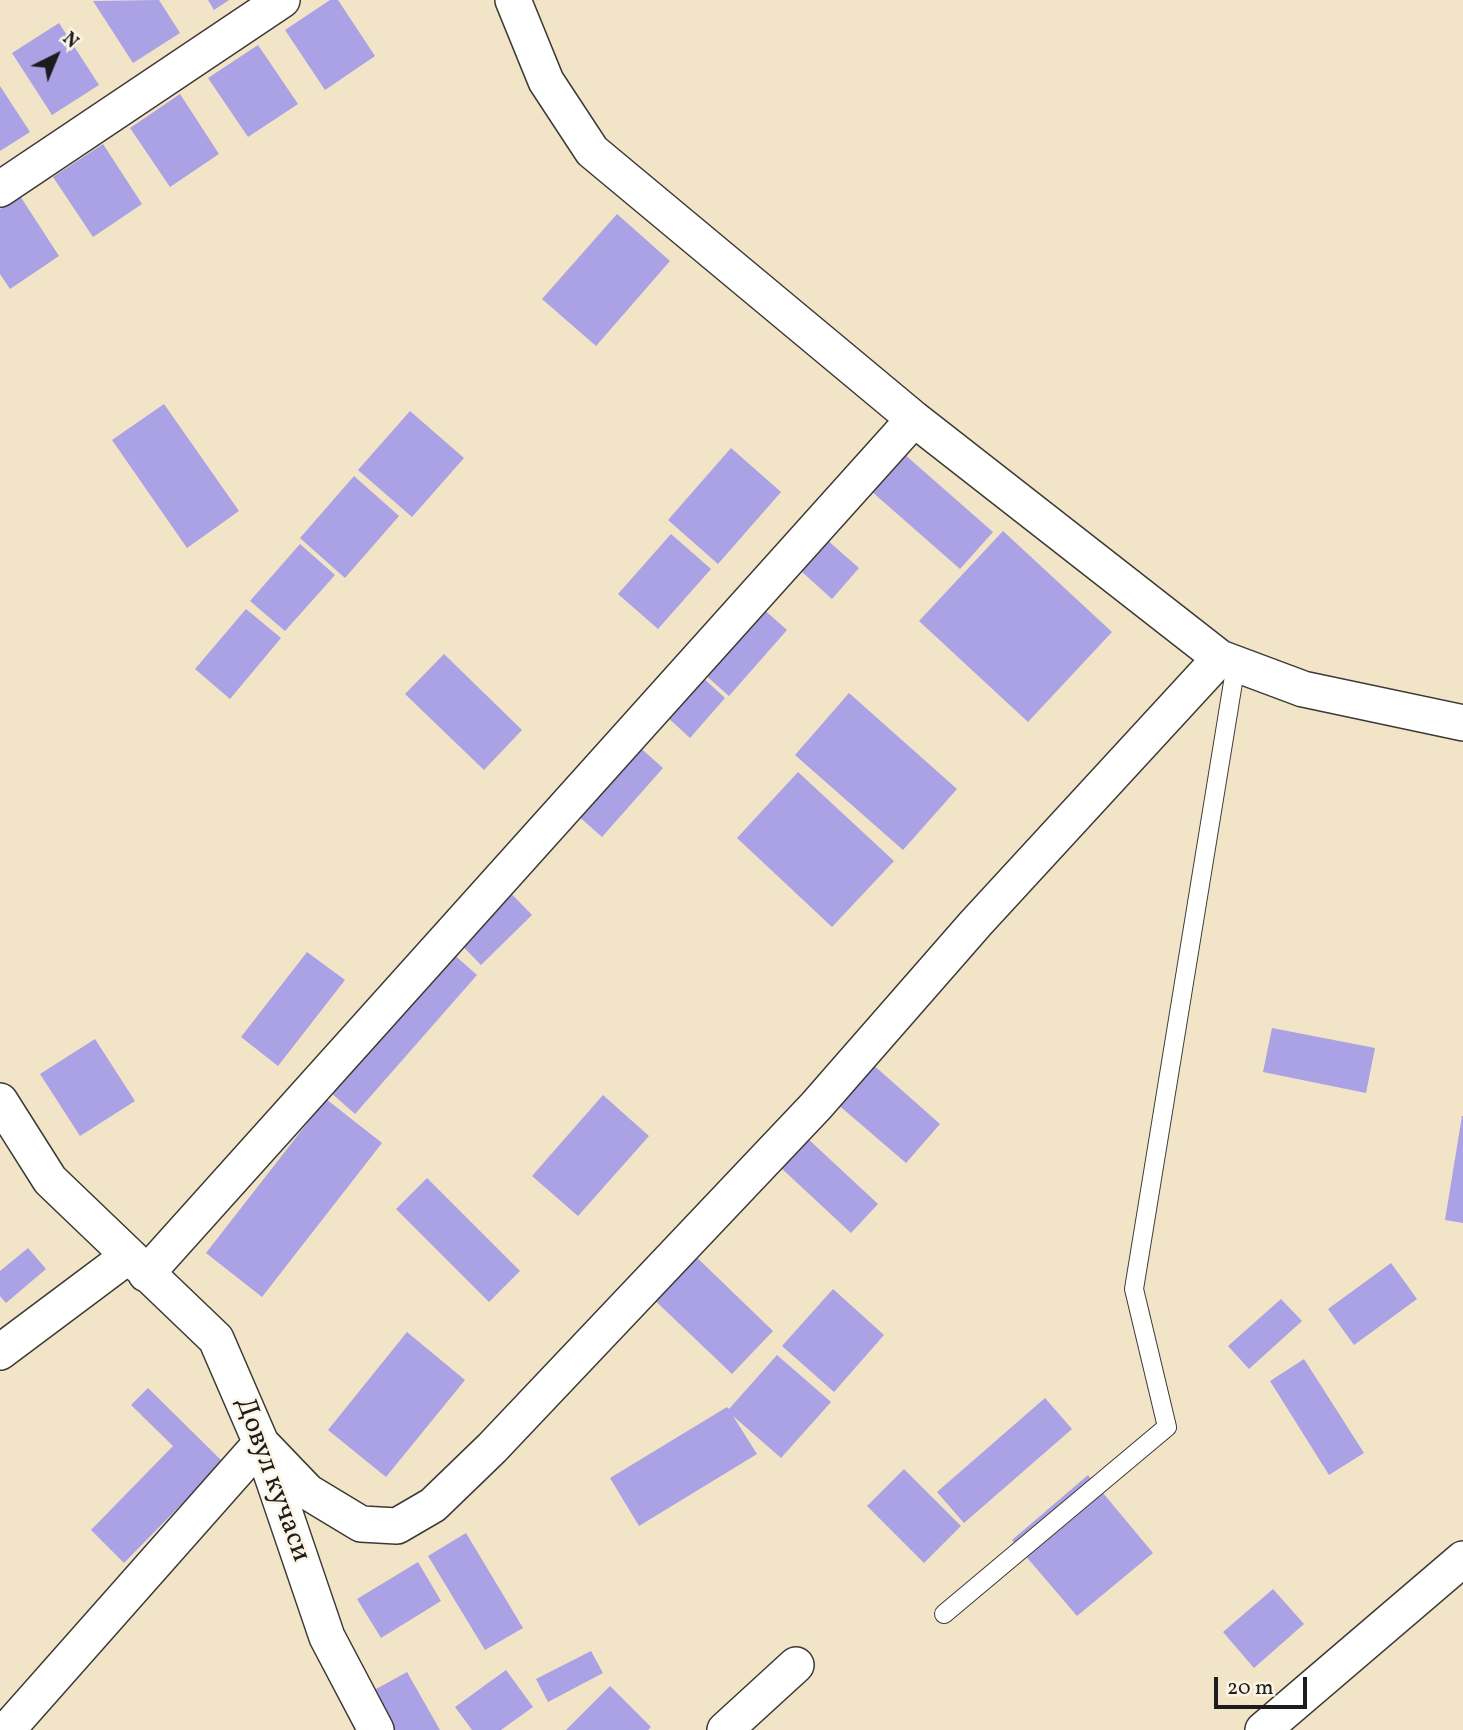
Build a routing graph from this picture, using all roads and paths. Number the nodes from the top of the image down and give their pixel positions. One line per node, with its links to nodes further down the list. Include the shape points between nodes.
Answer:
1 (282, 0): 3 (street)
2 (513, 0): 4 (street, via 546,81 592,151)
3 (0, 189)
4 (915, 419): 5 (street); 8 (street)
5 (1228, 661): 6 (street, via 1303,689); 10 (street, via 976,923 816,1106 433,1505 397,1526 361,1524 308,1492); 12 (lane, via 1134,1289 1167,1427)
6 (1463, 723)
7 (0, 1101): 8 (street, Довул кучаси, via 50,1180)
8 (136, 1266): 9 (street); 10 (street, Довул кучаси, via 216,1339)
9 (0, 1352)
10 (261, 1443): 14 (street); 15 (street, Довул кучаси, via 327,1637)
11 (1463, 1559): 17 (street)
12 (944, 1614)
13 (796, 1665): 16 (street)
14 (7, 1730)
15 (376, 1730)
16 (725, 1730)
17 (1263, 1730)

